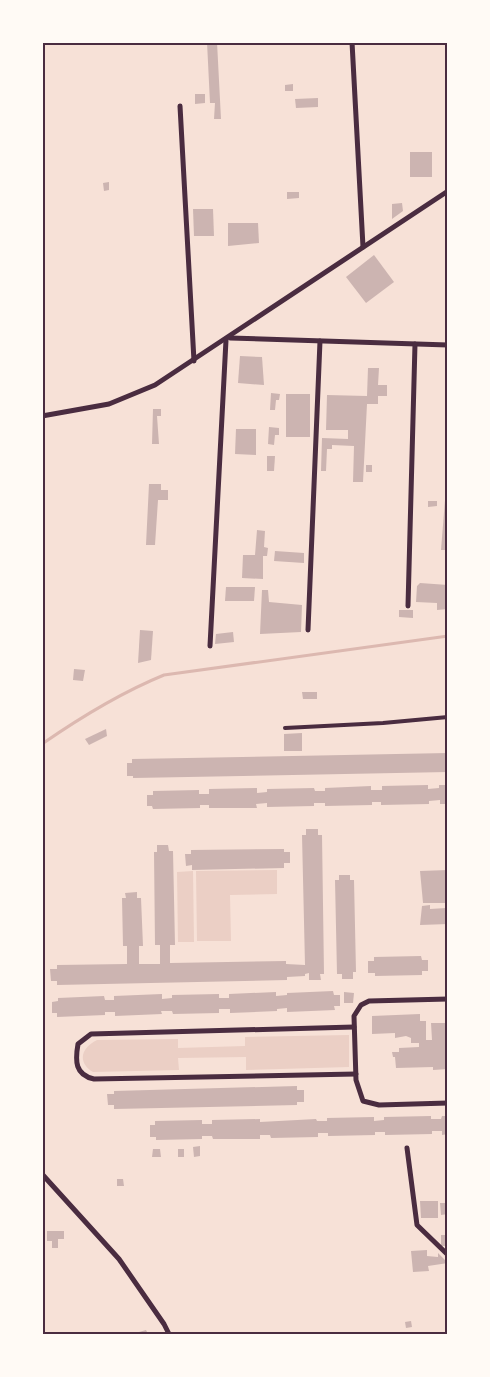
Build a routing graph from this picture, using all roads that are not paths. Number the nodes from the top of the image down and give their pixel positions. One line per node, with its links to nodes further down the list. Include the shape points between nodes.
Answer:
1 (352, 42): 4 (street)
2 (180, 106): 9 (street)
3 (448, 191): 4 (street)
4 (363, 247): 5 (street)
5 (228, 339): 6 (street); 9 (street); 13 (street)
6 (320, 341): 7 (street); 12 (street)
7 (415, 344): 8 (street); 11 (street)
8 (448, 345)
9 (194, 361): 10 (street, via 126,398)
10 (42, 416)
11 (408, 606)
12 (308, 630)
13 (210, 646)
14 (448, 716): 15 (lane)
15 (285, 728)
16 (448, 999): 17 (street, via 369,1001 361,1005 354,1016)
17 (354, 1027): 18 (street); 18 (street, via 91,1034 78,1044 75,1058 78,1071 94,1080)
18 (356, 1074): 19 (street, via 363,1101 379,1105)
19 (448, 1103)
20 (407, 1148): 22 (street, via 417,1224)
21 (42, 1174): 23 (street, via 119,1259)
22 (448, 1255)
23 (169, 1334)

